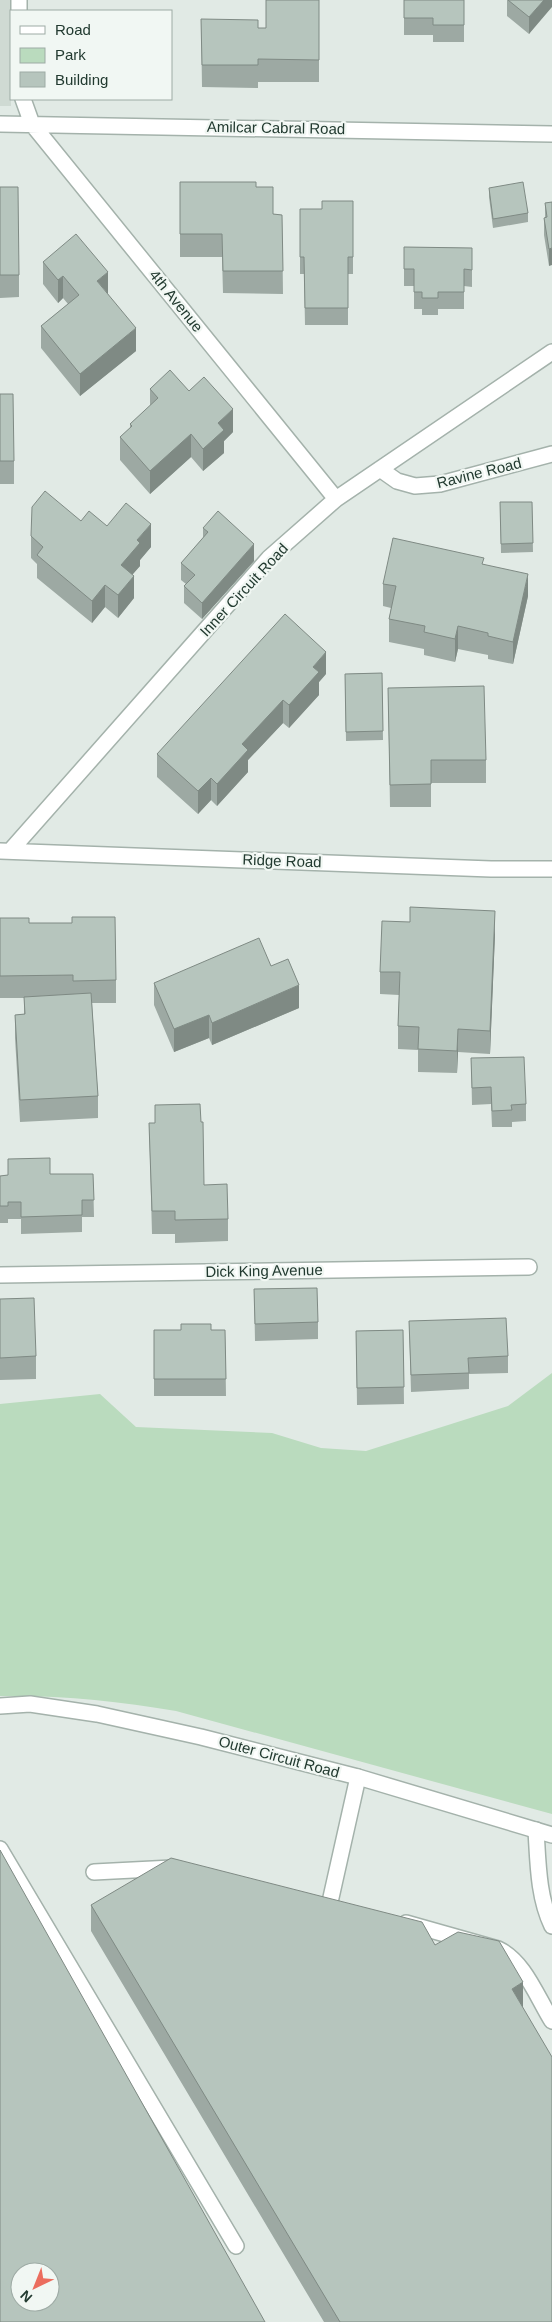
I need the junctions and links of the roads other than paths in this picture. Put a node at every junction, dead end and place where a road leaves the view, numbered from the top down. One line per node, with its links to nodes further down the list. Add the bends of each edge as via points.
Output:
1 (24, 100): 3 (street, 4th Avenue)
2 (0, 124): 3 (street, Amilcar Cabral Road)
3 (32, 124): 4 (street, Amilcar Cabral Road); 8 (street, 4th Avenue)
4 (552, 134)
5 (552, 352): 7 (street, Inner Circuit Road)
6 (552, 454): 7 (street, Ravine Road, via 440,484 415,486 397,481)
7 (380, 469): 8 (street, Inner Circuit Road)
8 (336, 498): 9 (street, Inner Circuit Road, via 269,558)
9 (6, 850): 10 (street, Ridge Road)
10 (552, 869)
11 (529, 1267): 12 (street, Dick King Avenue)
12 (0, 1275)
13 (0, 1706): 14 (street, Outer Circuit Road, via 30,1704 97,1714)
14 (358, 1778): 15 (street, Outer Circuit Road); 21 (street)
15 (536, 1830): 16 (street, Outer Circuit Road); 24 (street, via 539,1877)
16 (552, 1835)
17 (0, 1849): 26 (street)
18 (183, 1867): 19 (street)
19 (94, 1872)
20 (311, 1898): 21 (street)
21 (330, 1902): 22 (street)
22 (348, 1907)
23 (395, 1920): 25 (street, via 510,1954 520,1964)
24 (552, 1926)
25 (552, 2021)
26 (236, 2246)

